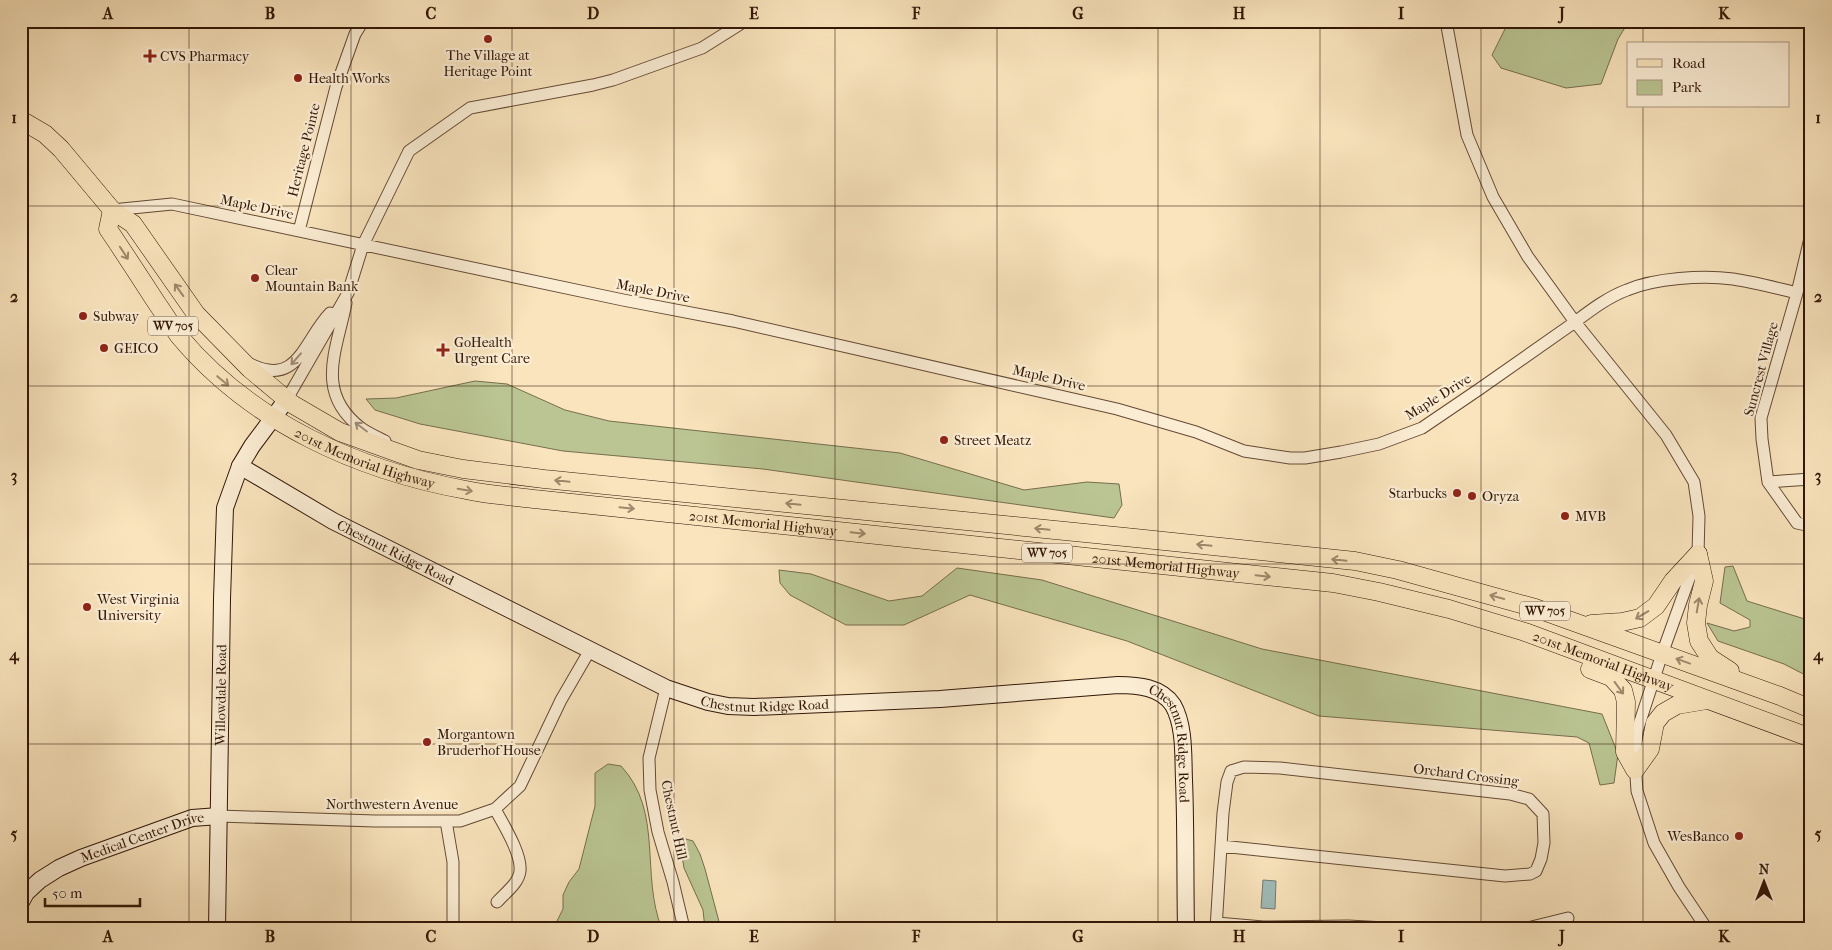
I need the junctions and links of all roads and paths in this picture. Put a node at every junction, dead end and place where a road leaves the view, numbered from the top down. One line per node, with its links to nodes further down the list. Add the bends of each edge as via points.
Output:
1 (362, 21): 6 (street, Heritage Pointe, via 336,87)
2 (745, 21): 8 (street, via 702,48 613,80 470,108 409,151)
3 (1446, 21): 11 (street, via 1467,135 1493,197 1528,257)
4 (21, 120): 5 (main road, WV 705, via 45,134 61,149)
5 (112, 210): 6 (street, Maple Drive, via 172,204); 12 (main road, WV 705, one-way to 5, via 196,314 133,224); 14 (main road, WV 705, one-way to 14, via 108,229 179,335 215,374)
6 (299, 231): 8 (street, Maple Drive)
7 (1811, 234): 9 (street, Suncrest Village)
8 (363, 245): 10 (street); 11 (street, Maple Drive, via 733,321 951,370 1117,409 1196,432 1244,451 1290,458 1379,444 1422,428)
9 (1797, 293): 11 (street, via 1732,279 1658,281 1628,289); 18 (street, Suncrest Village, via 1760,418)
10 (348, 294): 12 (street, one-way to 12, via 288,368 268,370); 13 (street); 15 (street, one-way to 10, via 361,428 336,400 331,375)
11 (1575, 322): 20 (street, via 1666,435 1694,482 1699,516)
12 (240, 360): 13 (main road, WV 705)
13 (287, 399): 14 (street); 15 (main road, 201st Memorial Highway / WV 705, via 340,432)
14 (273, 418): 16 (street); 21 (main road, 201st Memorial Highway / WV 705, one-way to 21, via 317,443 358,460 399,475 468,491 1333,583 1449,609)
15 (418, 460): 22 (main road, 201st Memorial Highway / WV 705, one-way to 15, via 1535,608 1355,561 544,479)
16 (240, 466): 23 (street, Chestnut Ridge Road, via 333,521); 33 (street, Willowdale Road, via 225,508)
17 (1811, 479): 18 (street)
18 (1768, 482): 19 (street, Suncrest Village, via 1797,523)
19 (1811, 526)
20 (1698, 554): 22 (main road, one-way to 22, via 1656,606 1640,618); 24 (street); 27 (main road, one-way to 20, via 1710,658 1699,641 1696,623 1704,581)
21 (1483, 620): 25 (main road, 201st Memorial Highway / WV 705, via 1525,632); 31 (main road, one-way to 31, via 1516,640 1610,677 1623,690 1626,702 1625,752)
22 (1582, 624): 24 (main road, 201st Memorial Highway / WV 705)
23 (590, 650): 26 (street, Chestnut Ridge Road); 32 (street, Northwestern Avenue, via 561,700 520,786)
24 (1662, 654): 25 (street); 27 (main road, 201st Memorial Highway / WV 705, one-way to 24)
25 (1653, 680): 28 (main road, 201st Memorial Highway / WV 705); 31 (street, via 1637,731)
26 (666, 688): 42 (street, Chestnut Hill, via 648,758 650,790 658,832); 43 (street, Chestnut Ridge Road, via 708,702 754,707 940,699 1118,685 1150,688 1163,694 1172,704 1181,734)
27 (1780, 696): 29 (main road, 201st Memorial Highway / WV 705)
28 (1707, 700): 30 (main road, 201st Memorial Highway / WV 705); 31 (main road, via 1677,706 1663,713 1656,723 1650,749)
29 (1811, 709)
30 (1811, 738)
31 (1636, 770): 46 (street, via 1637,791 1654,843)
32 (495, 809): 34 (street, Northwestern Avenue, via 460,821); 37 (street, via 518,854 520,871 515,883)
33 (219, 816): 34 (street, Northwestern Avenue); 36 (street, Medical Center Drive, via 185,820 81,858 40,880 26,892); 40 (street, Willowdale Road)
34 (446, 821): 41 (street, via 453,862 453,927)
35 (1221, 846): 35 (street, Orchard Crossing, via 1226,782 1231,771 1244,767 1280,768 1510,794 1529,799 1543,814 1541,859 1536,871 1530,874 1505,876); 39 (street, Orchard Crossing)
36 (21, 902)
37 (497, 902)
38 (1568, 918): 45 (street)
39 (1216, 926): 44 (street, Orchard Crossing)
40 (217, 929)
41 (449, 929)
42 (686, 929)
43 (1186, 929)
44 (1405, 929)
45 (1524, 929)
46 (1707, 929)

